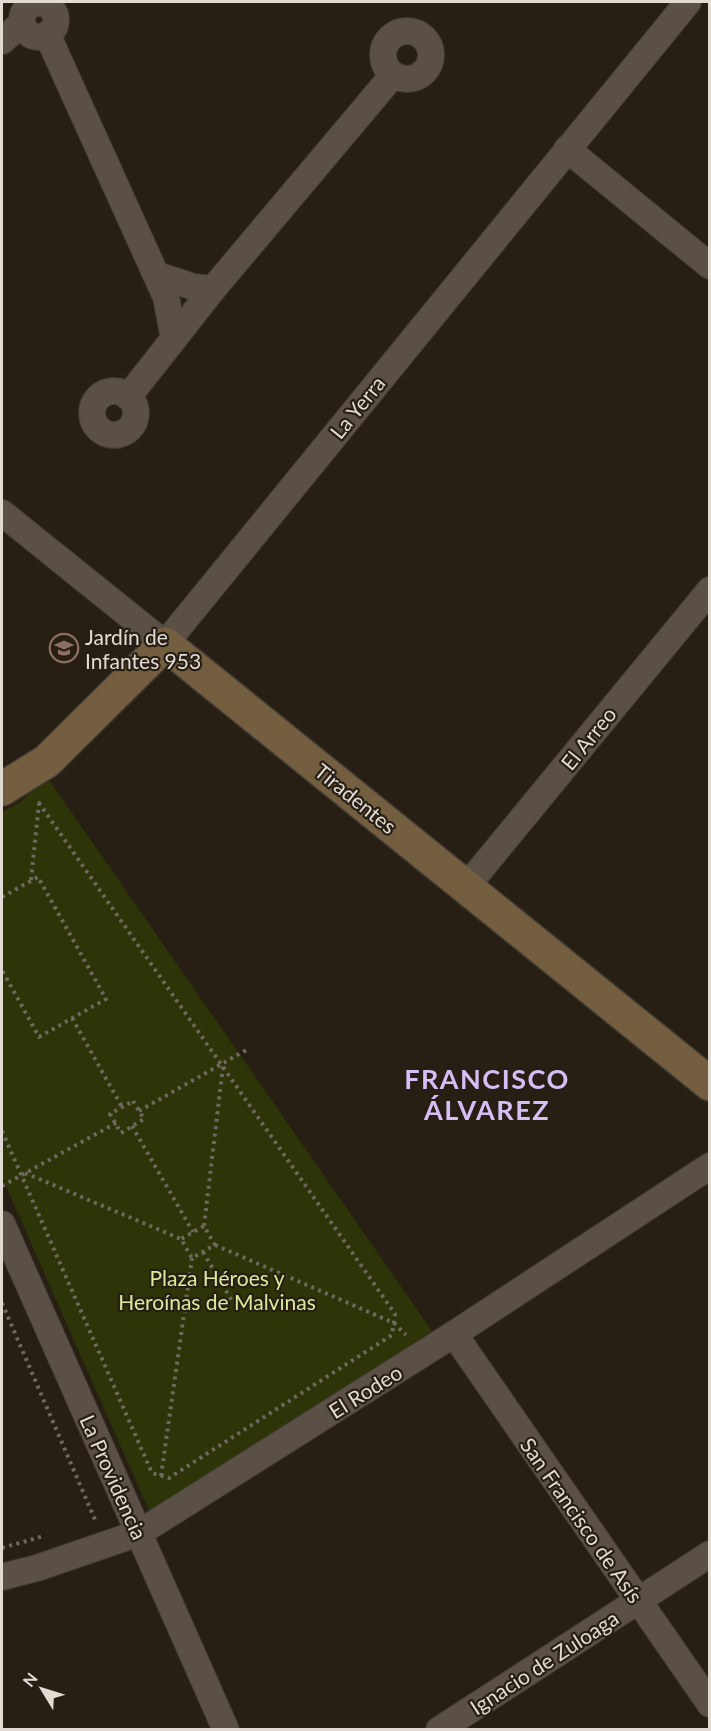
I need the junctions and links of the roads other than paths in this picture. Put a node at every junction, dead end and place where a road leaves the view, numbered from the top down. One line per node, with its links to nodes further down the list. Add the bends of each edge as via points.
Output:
1 (688, 2): 5 (street, La Yerra)
2 (50, 10): 3 (street, via 32,35 22,23); 7 (street)
3 (2, 40)
4 (393, 75): 8 (street)
5 (567, 149): 6 (street); 13 (street, La Yerra)
6 (710, 266)
7 (157, 275): 8 (street, via 175,283); 9 (street)
8 (213, 288): 9 (street)
9 (174, 338): 10 (street)
10 (128, 397)
11 (2, 513): 13 (street, Tiradentes)
12 (710, 590): 15 (street, El Arreo)
13 (165, 644): 14 (street, La Yerra, via 47,761); 15 (street, Tiradentes)
14 (2, 789)
15 (466, 887): 16 (street, Tiradentes)
16 (710, 1084)
17 (710, 1166): 19 (street, El Rodeo)
18 (2, 1224): 20 (street, La Providencia)
19 (454, 1334): 20 (street, El Rodeo); 23 (street, San Francisco de Asís)
20 (139, 1533): 22 (street, El Rodeo); 25 (street, La Providencia)
21 (710, 1554): 23 (street, Ignacio de Zuloaga)
22 (2, 1576)
23 (638, 1601): 24 (street, San Francisco de Asís); 26 (street, Ignacio de Zuloaga)
24 (710, 1704)
25 (226, 1730)
26 (439, 1730)

